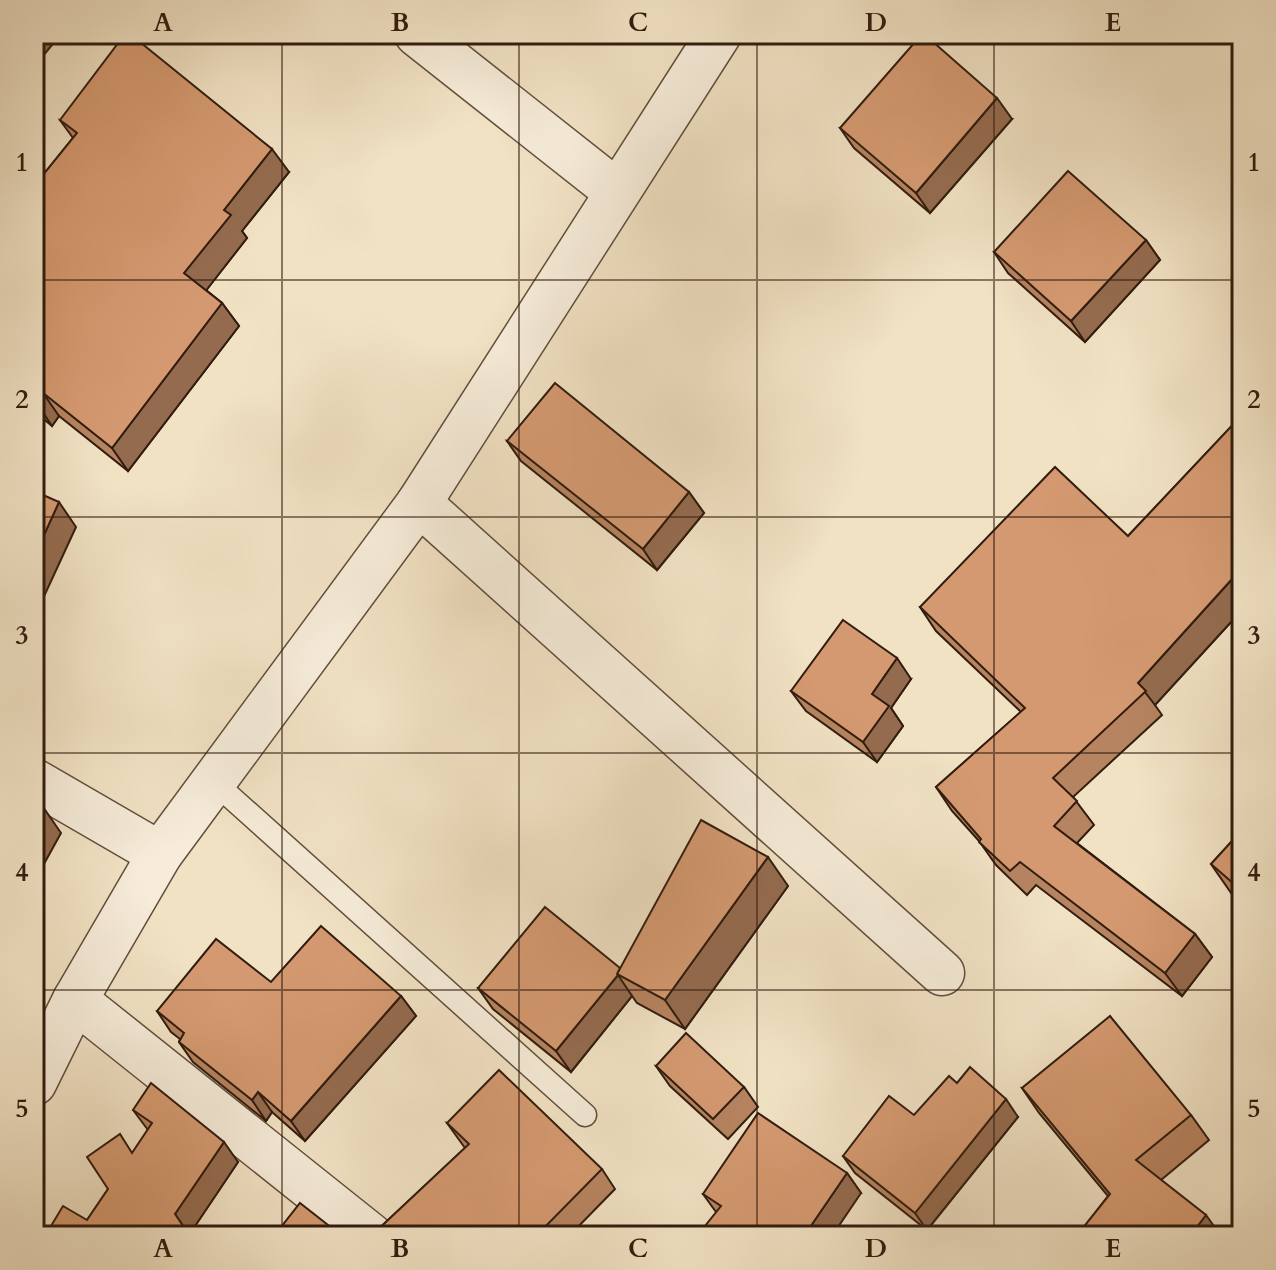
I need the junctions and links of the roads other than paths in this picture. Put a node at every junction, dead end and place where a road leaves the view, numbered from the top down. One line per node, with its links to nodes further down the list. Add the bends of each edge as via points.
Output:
1 (417, 34): 3 (street)
2 (719, 34): 3 (street)
3 (617, 192): 4 (street)
4 (419, 503): 6 (street); 8 (street)
5 (34, 781): 7 (street)
6 (214, 782): 7 (street); 11 (lane)
7 (160, 854): 9 (street)
8 (942, 973)
9 (75, 1000): 10 (street); 12 (street)
10 (36, 1063)
11 (585, 1115)
12 (371, 1236)

